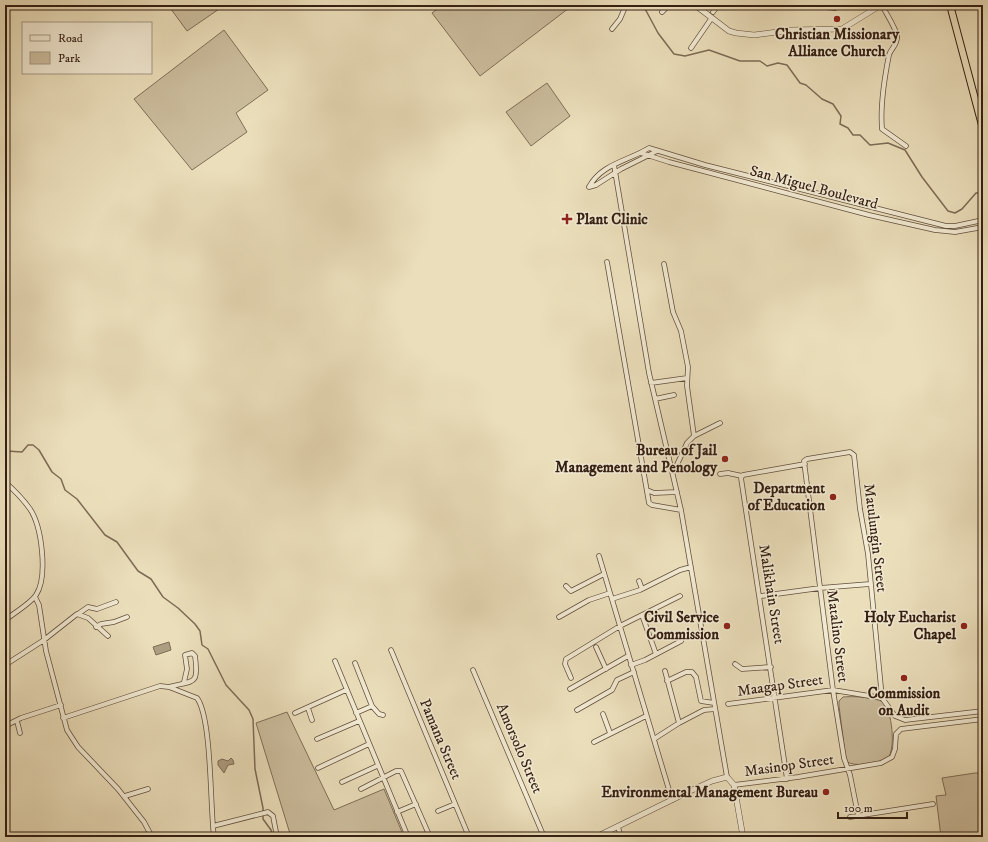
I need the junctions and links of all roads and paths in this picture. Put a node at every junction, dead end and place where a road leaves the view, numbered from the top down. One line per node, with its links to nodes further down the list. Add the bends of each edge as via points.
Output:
1 (626, 5): 13 (street)
2 (669, 5): 10 (street)
3 (695, 5): 12 (street)
4 (718, 5): 11 (street)
5 (802, 5): 9 (street)
6 (843, 5): 9 (street, via 835,8)
7 (882, 5): 12 (street, via 847,28 838,30 792,30 744,35 729,30); 16 (street, via 897,40 890,53 884,81 882,129)
8 (950, 5): 15 (highway)
9 (813, 6)
10 (662, 12)
11 (713, 12)
12 (711, 18): 14 (street)
13 (612, 29)
14 (691, 48)
15 (983, 129)
16 (906, 146)
17 (657, 151): 18 (street, San Miguel Boulevard, via 649,148); 19 (street); 22 (street, San Miguel Boulevard)
18 (641, 153): 19 (street, San Miguel Boulevard); 20 (street)
19 (650, 156): 21 (street); 23 (street, San Miguel Boulevard)
20 (614, 165): 21 (street); 21 (street, via 593,178 589,187)
21 (615, 173): 33 (street)
22 (747, 174): 23 (street); 24 (street, San Miguel Boulevard)
23 (745, 181): 26 (street, San Miguel Boulevard)
24 (870, 206): 25 (street, San Miguel Boulevard); 26 (street)
25 (900, 214): 27 (street, San Miguel Boulevard, via 946,226); 28 (street)
26 (869, 215): 28 (street, San Miguel Boulevard)
27 (983, 220)
28 (899, 221): 29 (street, San Miguel Boulevard, via 950,232)
29 (983, 227)
30 (607, 262): 44 (street)
31 (664, 264): 32 (street, via 673,312 681,331 688,367)
32 (687, 378): 33 (street); 37 (street)
33 (652, 383): 35 (street)
34 (674, 395): 35 (street)
35 (655, 399): 40 (street)
36 (720, 423): 37 (street)
37 (694, 436): 40 (street, via 687,443)
38 (807, 459): 39 (street, Matalino Street, via 804,461); 51 (street, Matulungin Street, via 853,453)
39 (805, 464): 42 (street); 53 (street, Matalino Street)
40 (674, 472): 45 (street)
41 (720, 474): 42 (street)
42 (742, 476): 57 (street, Malikhain Street)
43 (5, 482): 58 (street, via 18,493 31,510 36,523 43,577)
44 (646, 490): 45 (street, via 654,493); 46 (street, via 649,503 652,505)
45 (677, 492): 46 (street)
46 (681, 510): 48 (street)
47 (599, 556): 49 (street)
48 (691, 567): 54 (street); 94 (street)
49 (604, 574): 52 (street, via 571,590); 55 (street)
50 (639, 581): 54 (street)
51 (870, 584): 53 (street); 93 (street, Matulungin Street)
52 (566, 586)
53 (820, 588): 57 (street); 91 (street, Matalino Street)
54 (642, 589): 59 (street)
55 (610, 593): 59 (street); 64 (street, via 589,600)
56 (680, 596): 62 (street)
57 (761, 596): 80 (street, Malikhain Street)
58 (35, 597): 65 (street); 69 (street, via 39,605)
59 (612, 599): 66 (street)
60 (116, 602): 61 (street, via 97,609 88,607)
61 (78, 614): 67 (street, via 88,618); 69 (street)
62 (642, 615): 66 (street); 73 (street)
63 (127, 617): 67 (street)
64 (559, 617)
65 (5, 620)
66 (620, 626): 74 (street); 85 (street, via 566,659 565,664)
67 (96, 627): 68 (street)
68 (108, 636)
69 (44, 640): 78 (street); 96 (street)
70 (681, 641): 73 (street)
71 (596, 648): 81 (street)
72 (391, 650): 133 (street, Pamana Street)
73 (656, 654): 79 (street)
74 (628, 656): 79 (street); 81 (street)
75 (335, 661): 89 (street)
76 (355, 664): 97 (street)
77 (735, 664): 80 (street, via 742,669)
78 (5, 665)
79 (631, 665): 84 (street)
80 (771, 667): 92 (street, Malikhain Street)
81 (606, 669): 90 (street)
82 (472, 670): 147 (street, Amorsolo Street)
83 (665, 671): 86 (street)
84 (634, 672): 100 (street, via 617,680 612,690); 106 (street)
85 (571, 678)
86 (667, 681): 94 (street, via 686,672 692,672 696,677 701,701); 112 (street)
87 (184, 682): 87 (street, via 191,682 198,671 196,656 192,653 185,655 184,658 187,669); 88 (street)
88 (170, 686): 107 (street, via 153,688); 139 (street, via 197,698 200,702 209,755)
89 (346, 690): 98 (street); 103 (street)
90 (570, 690)
91 (833, 690): 92 (street, Maagap Street); 93 (street, Maagap Street); 122 (street, Matalino Street, via 844,758)
92 (775, 698): 95 (street, Maagap Street); 125 (street, Malikhain Street)
93 (882, 698): 101 (street, via 896,716 905,720)
94 (714, 704): 99 (street)
95 (728, 704)
96 (61, 705): 107 (street); 110 (street)
97 (372, 706): 103 (street); 105 (street, via 379,714)
98 (308, 708): 102 (street); 109 (street)
99 (715, 709): 112 (street, via 704,710); 123 (street)
100 (577, 710)
101 (983, 710)
102 (295, 713)
103 (356, 714): 111 (street)
104 (603, 714): 115 (street)
105 (384, 715)
106 (646, 716): 115 (street); 117 (street)
107 (63, 718): 130 (street, via 73,741)
108 (983, 719): 122 (street, Masinop Street, via 903,728 896,734 894,754 890,760)
109 (312, 720)
110 (16, 721): 113 (street); 114 (street)
111 (359, 721): 116 (street); 119 (street)
112 (679, 723): 117 (street)
113 (5, 726)
114 (20, 733)
115 (610, 733): 118 (street)
116 (317, 739)
117 (654, 739): 131 (street)
118 (594, 742)
119 (369, 744): 120 (street); 121 (street)
120 (377, 766): 124 (street); 126 (street)
121 (318, 768)
122 (848, 768): 125 (street, Masinop Street); 137 (street, Matalino Street)
123 (727, 777): 127 (street); 131 (street, via 712,780)
124 (382, 778): 129 (street); 132 (street, via 401,771); 136 (street)
125 (787, 779): 127 (street, Masinop Street)
126 (342, 782)
127 (734, 785): 150 (street)
128 (148, 789): 130 (street)
129 (361, 789)
130 (125, 796): 141 (street)
131 (672, 800): 140 (street)
132 (416, 804): 136 (street); 145 (street)
133 (455, 804): 135 (street); 146 (street, Pamana Street)
134 (933, 804): 137 (street)
135 (438, 811)
136 (397, 812): 144 (street)
137 (858, 815): 138 (street)
138 (850, 817)
139 (213, 826): 142 (street); 143 (street, via 268,812 273,816)
140 (618, 827): 148 (street); 149 (street)
141 (152, 837)
142 (214, 837)
143 (278, 837)
144 (408, 837)
145 (430, 837)
146 (469, 837)
147 (544, 837)
148 (596, 837)
149 (621, 837)
150 (743, 837)

